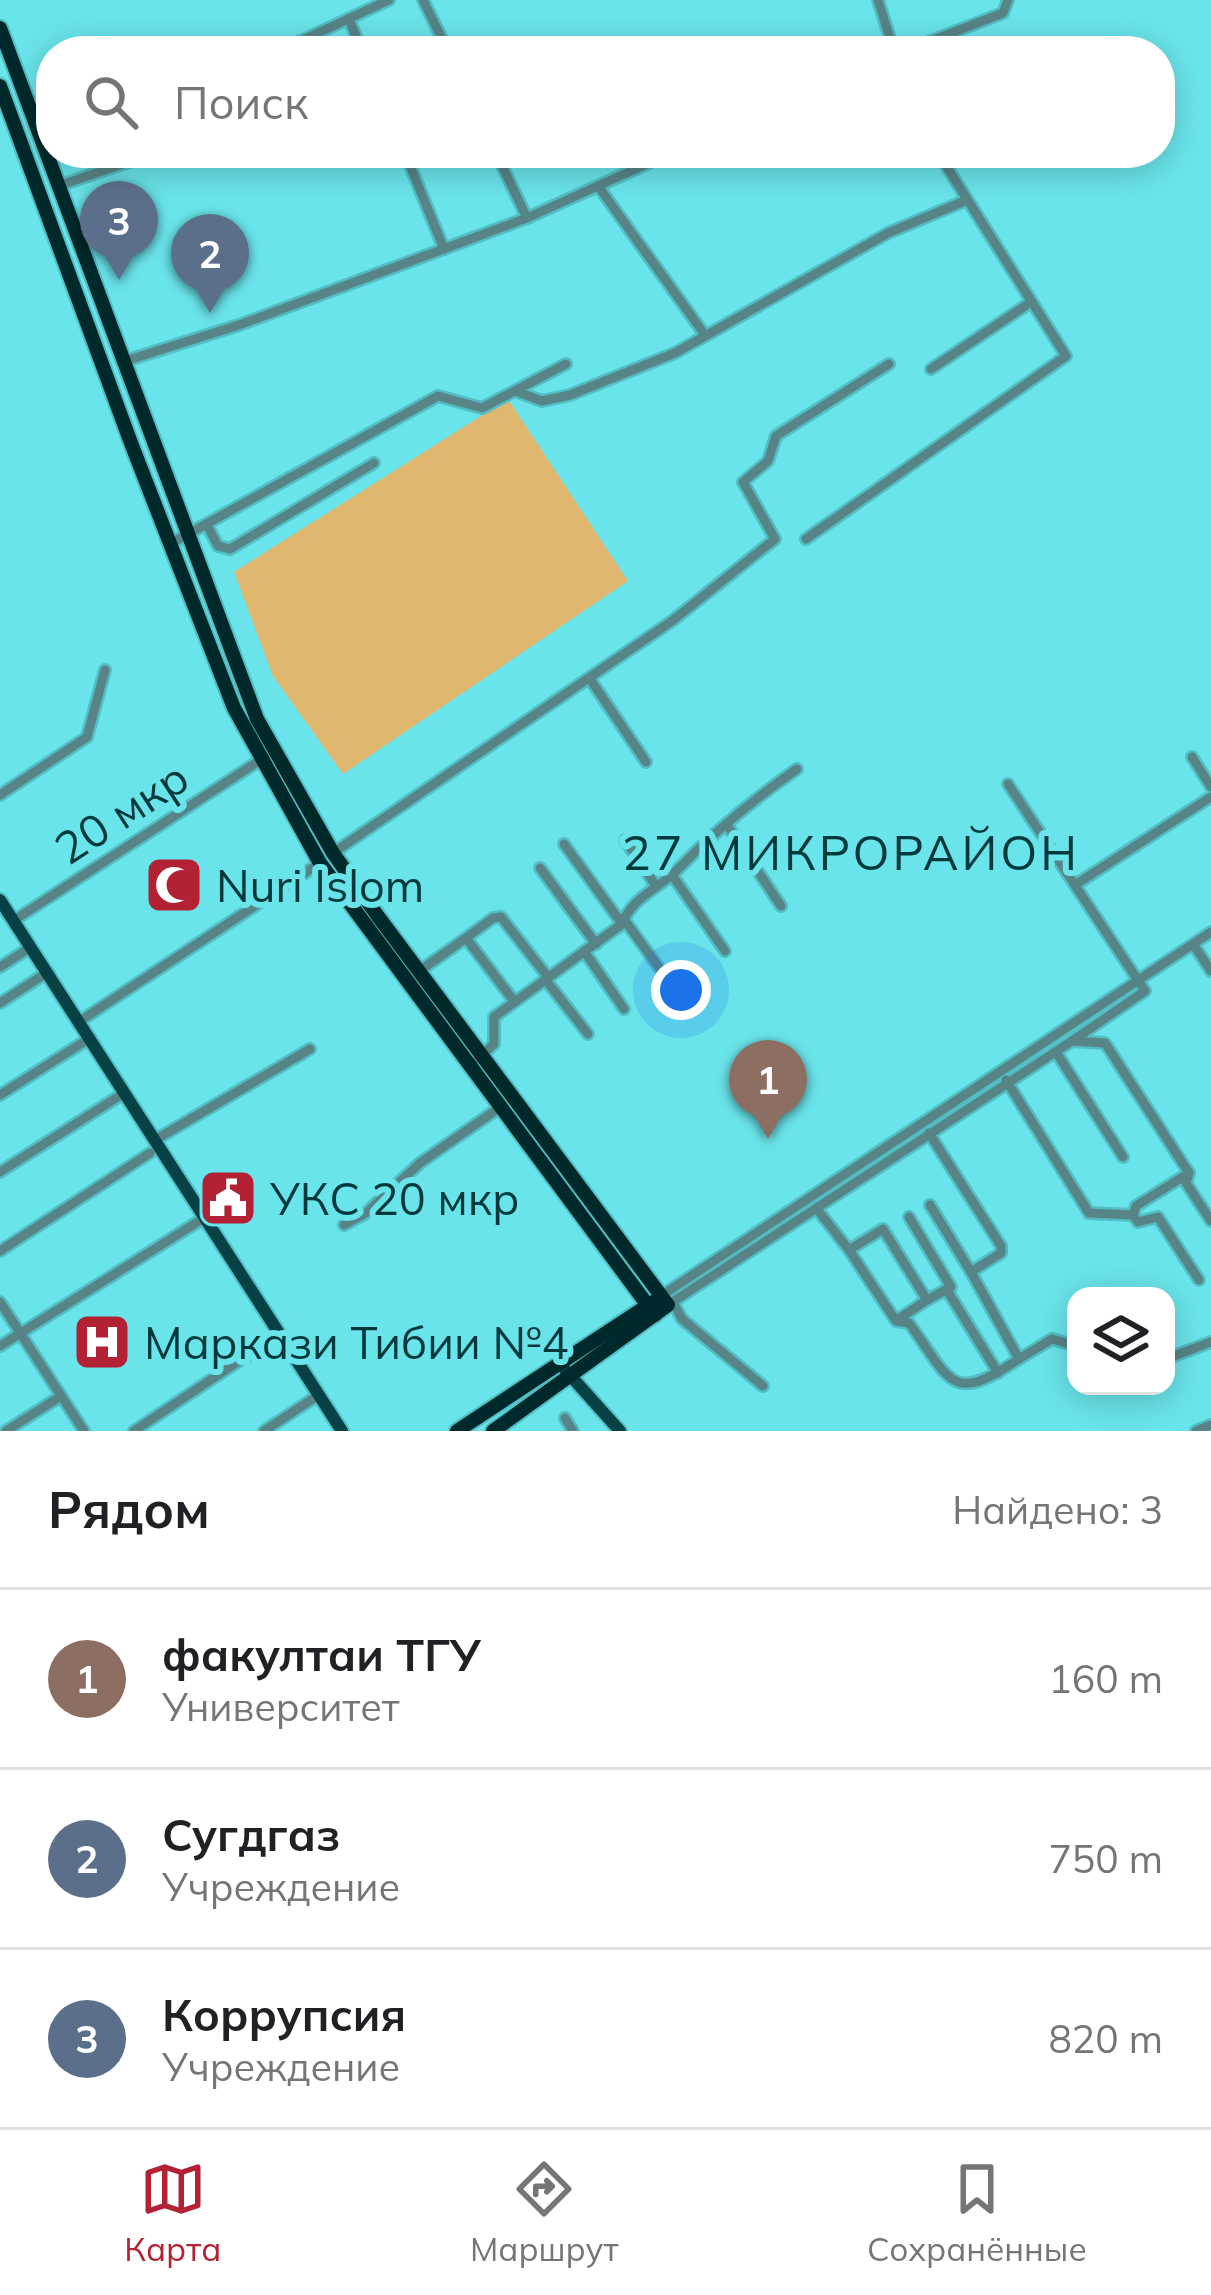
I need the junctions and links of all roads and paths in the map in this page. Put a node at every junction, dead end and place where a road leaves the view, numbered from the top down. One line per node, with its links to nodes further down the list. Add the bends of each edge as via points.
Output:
1 (389, 0): 5 (street)
2 (424, 0): 9 (street)
3 (878, 0): 10 (street)
4 (1008, 0): 11 (street, via 1003,13)
5 (349, 19): 7 (street); 8 (street)
6 (0, 28): 13 (highway)
7 (312, 36)
8 (356, 36)
9 (441, 36)
10 (889, 36)
11 (944, 36)
12 (0, 86): 14 (highway)
13 (35, 124): 14 (highway)
14 (17, 132): 31 (highway)
15 (51, 168): 21 (highway)
16 (111, 168): 21 (street)
17 (411, 168): 25 (street)
18 (503, 168): 24 (street)
19 (638, 168): 22 (street)
20 (947, 168): 23 (street)
21 (58, 186): 28 (highway)
22 (598, 186): 24 (street); 27 (street)
23 (967, 200): 26 (street); 27 (street, via 888,233)
24 (527, 218): 25 (street)
25 (444, 249): 28 (street)
26 (1031, 302): 32 (street); 39 (street, via 1066,356)
27 (705, 335): 35 (street, via 570,395 542,401)
28 (122, 362): 31 (highway); 33 (highway)
29 (566, 364): 35 (street)
30 (890, 364): 42 (street, via 776,436 768,461 742,482 775,539)
31 (103, 368): 34 (highway)
32 (931, 369)
33 (129, 377): 34 (highway, via 117,374); 38 (highway)
34 (110, 386): 40 (highway)
35 (515, 391): 37 (street, via 482,408 438,396)
36 (374, 463): 37 (street, via 230,549 218,546)
37 (207, 525): 38 (street)
38 (186, 536): 40 (street); 43 (highway)
39 (806, 539)
40 (170, 544): 45 (highway)
41 (105, 670): 50 (street, via 87,737)
42 (590, 679): 46 (street); 55 (street)
43 (276, 753): 45 (street, 20 мкр); 55 (highway)
44 (1192, 757): 49 (street)
45 (261, 759): 55 (highway); 62 (street, 20 мкр)
46 (646, 762)
47 (797, 769): 52 (street)
48 (1008, 784): 58 (street)
49 (1211, 787)
50 (0, 795)
51 (1211, 797): 58 (street)
52 (727, 825): 57 (street); 61 (street)
53 (625, 840): 59 (street)
54 (564, 844): 63 (street)
55 (327, 858): 74 (highway); 81 (street); 88 (highway)
56 (540, 868): 66 (street)
57 (672, 875): 59 (street); 70 (street)
58 (1076, 885): 77 (street)
59 (656, 886): 63 (street)
60 (0, 900): 62 (main road)
61 (781, 906)
62 (15, 920): 68 (main road)
63 (622, 921): 66 (street); 75 (street)
64 (1211, 932): 67 (street)
65 (466, 938): 74 (street); 76 (street, via 501,917); 78 (street)
66 (596, 944): 69 (street)
67 (1193, 944): 72 (street); 77 (street)
68 (32, 947): 71 (street); 73 (main road)
69 (584, 951): 76 (street); 80 (street)
70 (724, 951)
71 (0, 967)
72 (1211, 971)
73 (48, 972): 79 (street); 81 (main road)
74 (418, 972): 87 (highway)
75 (664, 976)
76 (546, 978): 78 (street); 82 (street)
77 (1139, 980): 84 (street, via 1145,991); 89 (street)
78 (514, 1000): 87 (street, via 494,1017 494,1044)
79 (0, 1003)
80 (624, 1009)
81 (80, 1022): 83 (main road)
82 (588, 1034)
83 (90, 1038): 91 (main road); 92 (street)
84 (1072, 1041): 86 (street); 98 (street, via 1105,1043)
85 (310, 1048): 95 (street)
86 (1057, 1052): 90 (street); 96 (street)
87 (482, 1055): 88 (street); 117 (highway)
88 (468, 1065): 93 (highway)
89 (999, 1071): 90 (street); 105 (street)
90 (1007, 1082): 94 (street); 101 (street, via 1089,1213)
91 (124, 1093): 95 (main road); 97 (street)
92 (0, 1095)
93 (500, 1108): 106 (street); 117 (highway)
94 (929, 1133): 100 (street); 112 (street, via 1001,1246)
95 (155, 1143): 103 (main road); 109 (street)
96 (1123, 1157)
97 (0, 1172)
98 (1189, 1173): 101 (street); 104 (street, via 1186,1183)
99 (930, 1204): 112 (street)
100 (817, 1209): 107 (street); 110 (street)
101 (1133, 1215): 113 (street, via 1138,1222 1158,1217)
102 (909, 1217): 114 (street)
103 (204, 1218): 119 (street); 120 (main road)
104 (1211, 1220)
105 (769, 1223): 107 (street); 108 (street)
106 (344, 1226)
107 (776, 1236): 111 (street)
108 (731, 1248): 111 (street); 117 (street)
109 (0, 1250)
110 (849, 1250): 115 (street, via 883,1228); 118 (street)
111 (739, 1260): 117 (street)
112 (971, 1272): 125 (street)
113 (1199, 1280)
114 (947, 1290): 115 (street); 127 (street)
115 (927, 1300): 118 (street)
116 (0, 1302): 119 (street)
117 (661, 1305): 126 (highway); 128 (highway); 129 (street)
118 (896, 1321): 127 (street, via 910,1323 953,1382 968,1387)
119 (20, 1333): 123 (street); 130 (street)
120 (278, 1335): 131 (main road); 136 (street)
121 (1211, 1342): 124 (street)
122 (1067, 1343): 125 (street, via 1052,1339)
123 (0, 1346)
124 (1175, 1356)
125 (1019, 1359): 127 (street)
126 (560, 1364): 128 (main road); 139 (highway)
127 (998, 1373)
128 (570, 1379): 140 (highway); 142 (main road)
129 (763, 1386)
130 (62, 1396): 134 (street); 135 (street)
131 (317, 1396): 137 (street); 138 (main road)
132 (565, 1418): 141 (street)
133 (1211, 1425): 143 (street)
134 (6, 1431)
135 (84, 1431)
136 (134, 1431)
137 (264, 1431)
138 (339, 1431)
139 (457, 1431)
140 (493, 1431)
141 (573, 1431)
142 (620, 1431)
143 (1196, 1431)

